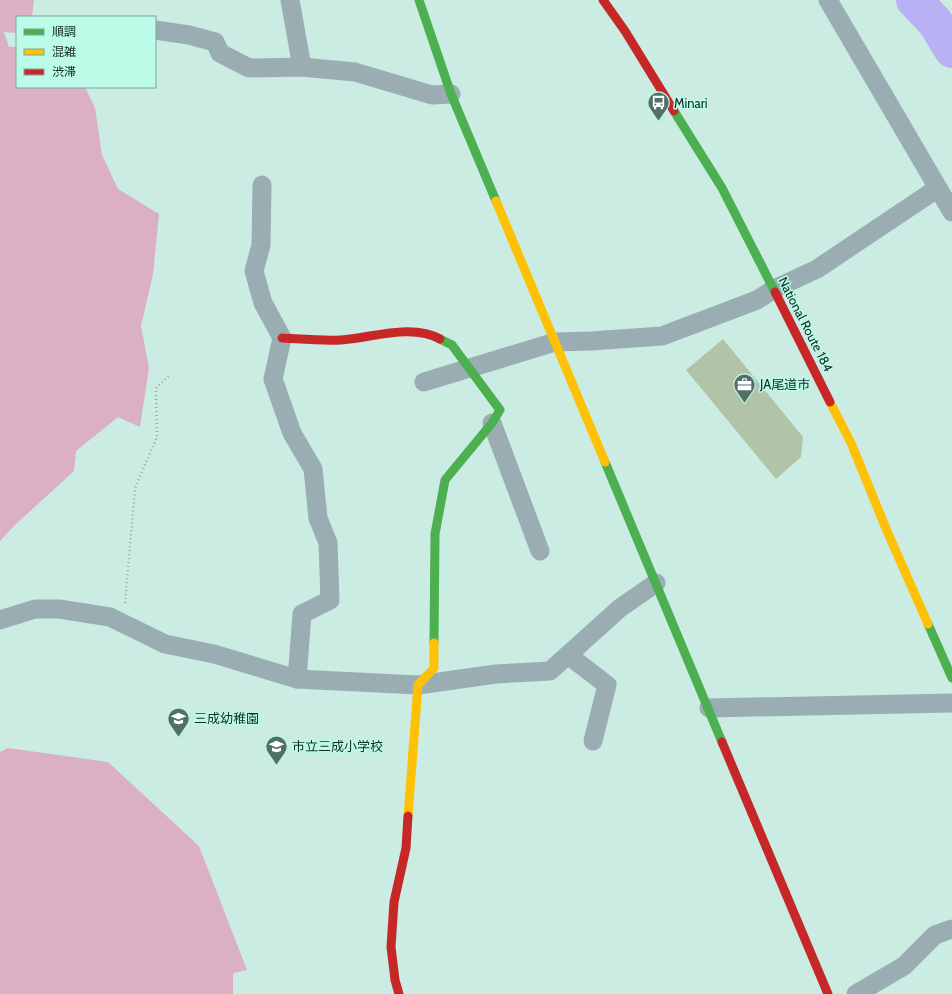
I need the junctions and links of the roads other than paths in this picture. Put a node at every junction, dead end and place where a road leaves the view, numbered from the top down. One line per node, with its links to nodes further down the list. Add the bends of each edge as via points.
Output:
1 (290, 0): 6 (street)
2 (419, 0): 7 (main road)
3 (603, 0): 11 (main road, National Route 184, via 722,188)
4 (828, 0): 9 (street)
5 (156, 30): 6 (street, via 215,42 220,53 249,68)
6 (302, 67): 7 (street, via 355,72 432,95)
7 (451, 94): 13 (main road)
8 (262, 185): 12 (street, via 261,245 254,270 263,303)
9 (938, 188): 10 (street); 11 (street, via 817,269)
10 (952, 212)
11 (774, 289): 13 (street, via 757,300 662,336); 21 (main road, National Route 184, via 851,443)
12 (282, 338): 14 (main road, via 340,340 414,331 434,335 452,345); 22 (street, via 273,379 292,433 313,468 318,518 328,543 330,600 302,614)
13 (555, 342): 14 (street); 18 (main road)
14 (469, 368): 15 (street); 16 (main road, via 500,410)
15 (424, 382)
16 (492, 423): 17 (street); 23 (main road, via 445,480 435,534 434,668)
17 (540, 551)
18 (656, 583): 20 (street, via 620,608); 25 (main road)
19 (0, 620): 22 (street, via 35,609 59,609 110,617 165,644 214,654)
20 (568, 655): 23 (street, via 550,672 496,674); 26 (street, via 607,685)
21 (952, 678)
22 (297, 679): 23 (street)
23 (418, 685): 28 (main road, via 406,848 394,902 391,947)
24 (952, 703): 25 (street)
25 (709, 708): 29 (main road)
26 (593, 741)
27 (952, 929): 30 (street, via 935,935 904,966)
28 (399, 994)
29 (828, 994)
30 (856, 994)

